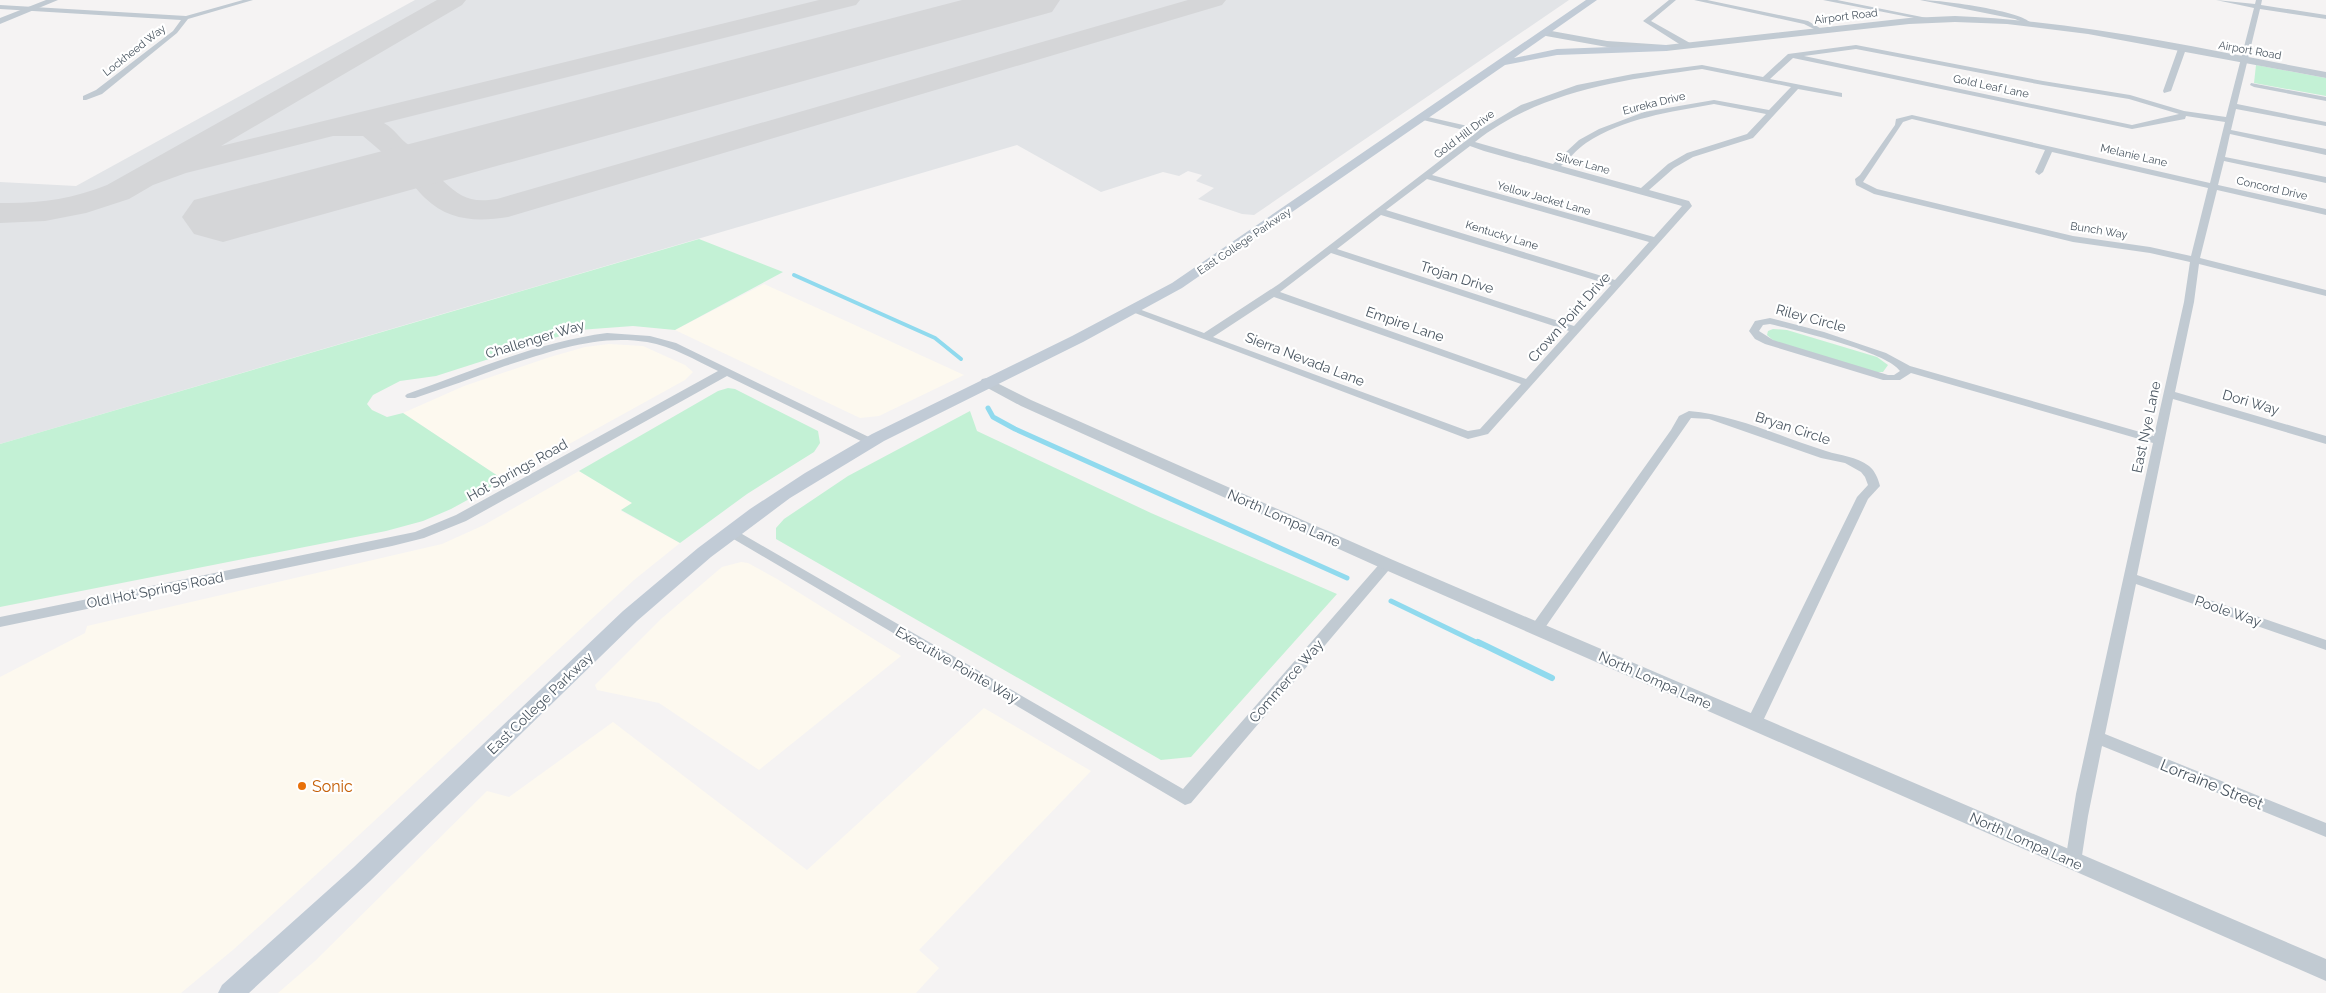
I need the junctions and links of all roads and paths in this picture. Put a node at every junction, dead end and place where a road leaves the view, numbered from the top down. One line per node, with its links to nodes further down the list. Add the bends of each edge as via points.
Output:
1 (54, 0): 11 (street)
2 (250, 0): 13 (street)
3 (1592, 0): 18 (main road, East College Parkway)
4 (1673, 0): 19 (street, via 1646,20)
5 (1697, 0): 17 (street, via 1806,22)
6 (1826, 0): 14 (street)
7 (1923, 0): 16 (street, via 2017,17)
8 (2219, 0): 9 (street)
9 (2258, 3): 12 (street); 23 (street, East Nye Lane)
10 (0, 7): 11 (street)
11 (31, 10): 13 (street); 15 (street)
12 (2326, 17)
13 (186, 18): 31 (street, Lockheed Way, via 175,32 100,92)
14 (1929, 19): 16 (street, Airport Road); 17 (street, Airport Road)
15 (0, 21)
16 (2026, 22): 21 (street, Airport Road)
17 (1822, 30): 19 (street, Airport Road)
18 (1546, 33): 20 (street, Airport Road, via 1606,44); 24 (main road, East College Parkway)
19 (1687, 46): 20 (street, Airport Road)
20 (1666, 48): 24 (main road, via 1557,52)
21 (2182, 49): 23 (street, Airport Road); 29 (street)
22 (1791, 56): 26 (street); 35 (street, Gold Leaf Lane, via 1851,47 1866,48 2043,84 2124,95); 35 (street, Gold Leaf Lane, via 2132,127 2182,118)
23 (2243, 60): 25 (street, Airport Road); 33 (street, East Nye Lane)
24 (1498, 66): 36 (main road, East College Parkway)
25 (2326, 75)
26 (1765, 79): 28 (street, Gold Hill Drive); 39 (street, Gold Hill Drive, via 1702,67 1633,76 1555,95 1524,107)
27 (2254, 85): 32 (street)
28 (1796, 86): 30 (street, Gold Hill Drive); 34 (street)
29 (2167, 91)
30 (1839, 95)
31 (86, 98)
32 (2326, 99)
33 (2234, 106): 37 (street); 38 (street, East Nye Lane)
34 (1772, 113): 44 (street, Eureka Drive, via 1714,102 1647,114 1582,142); 50 (street, via 1750,136 1690,155 1671,166)
35 (2183, 113): 38 (street, Gold Leaf Lane)
36 (1422, 116): 39 (street); 60 (main road, East College Parkway, via 1240,245)
37 (2326, 124)
38 (2227, 125): 42 (street, Gold Leaf Lane); 43 (street, East Nye Lane)
39 (1483, 132): 40 (street, Gold Hill Drive)
40 (1470, 143): 44 (street, Silver Lane); 46 (street, Gold Hill Drive)
41 (2050, 148): 45 (street); 48 (street, Melanie Lane); 49 (street, Melanie Lane, via 1922,119 1903,118 1859,179 1859,183)
42 (2326, 152)
43 (2219, 158): 47 (street); 48 (street, East Nye Lane)
44 (1555, 167): 50 (street, Silver Lane)
45 (2039, 172)
46 (1426, 176): 52 (street, Gold Hill Drive); 54 (street, Yellow Jacket Lane)
47 (2326, 180)
48 (2213, 186): 53 (street, Concord Drive); 56 (street, East Nye Lane)
49 (1869, 189): 56 (street, Bunch Way, via 2073,239)
50 (1643, 191): 51 (street, Silver Lane, via 1686,203)
51 (1686, 208): 54 (street, Crown Point Drive)
52 (1380, 211): 55 (street, Gold Hill Drive); 57 (street, Kentucky Lane)
53 (2326, 212)
54 (1656, 241): 57 (street, Crown Point Drive)
55 (1330, 250): 58 (street, Gold Hill Drive); 61 (street, Trojan Drive)
56 (2195, 260): 59 (street, Bunch Way); 67 (street, East Nye Lane)
57 (1618, 284): 61 (street, Crown Point Drive)
58 (1273, 293): 62 (street, Gold Hill Drive); 66 (street, Empire Lane)
59 (2326, 293)
60 (1132, 310): 62 (street, Sierra Nevada Lane); 65 (main road, East College Parkway)
61 (1576, 330): 66 (street, Crown Point Drive)
62 (1206, 338): 69 (street, Sierra Nevada Lane)
63 (1906, 368): 63 (street, Riley Circle, via 1906,372 1893,378 1869,374 1769,342 1754,331 1759,323 1784,324 1883,354 1901,362); 72 (street, Riley Circle)
64 (725, 372): 68 (street, Challenger Way, via 653,339 600,336 555,346); 71 (street); 74 (street, Hot Springs Road, via 461,518 392,542)
65 (987, 382): 71 (main road, East College Parkway); 75 (street, North Lompa Lane, via 1035,407)
66 (1528, 383): 69 (street, Crown Point Drive, via 1484,432)
67 (2168, 394): 70 (street, Dori Way); 72 (street, East Nye Lane)
68 (410, 396)
69 (1468, 435)
70 (2326, 440)
71 (871, 441): 73 (main road, East College Parkway, via 778,497)
72 (2159, 441): 76 (street, East Nye Lane)
73 (730, 531): 82 (street, Executive Pointe Way); 86 (main road, East College Parkway, via 630,616 362,874)
74 (310, 559): 77 (street, Old Hot Springs Road)
75 (1387, 564): 78 (street, North Lompa Lane); 82 (street, Commerce Way)
76 (2129, 577): 79 (street, Poole Way); 81 (street, East Nye Lane)
77 (0, 622)
78 (1537, 628): 80 (street, North Lompa Lane); 80 (street, Bryan Circle, via 1677,430 1682,418 1689,414 1711,416 1825,455 1849,460 1865,469 1874,486 1863,497)
79 (2326, 645)
80 (1754, 723): 84 (street, North Lompa Lane)
81 (2098, 738): 83 (street, Lorraine Street); 84 (street, East Nye Lane, via 2078,824)
82 (1185, 798)
83 (2326, 830)
84 (2073, 862): 85 (street, North Lompa Lane)
85 (2326, 970)
86 (231, 993)

